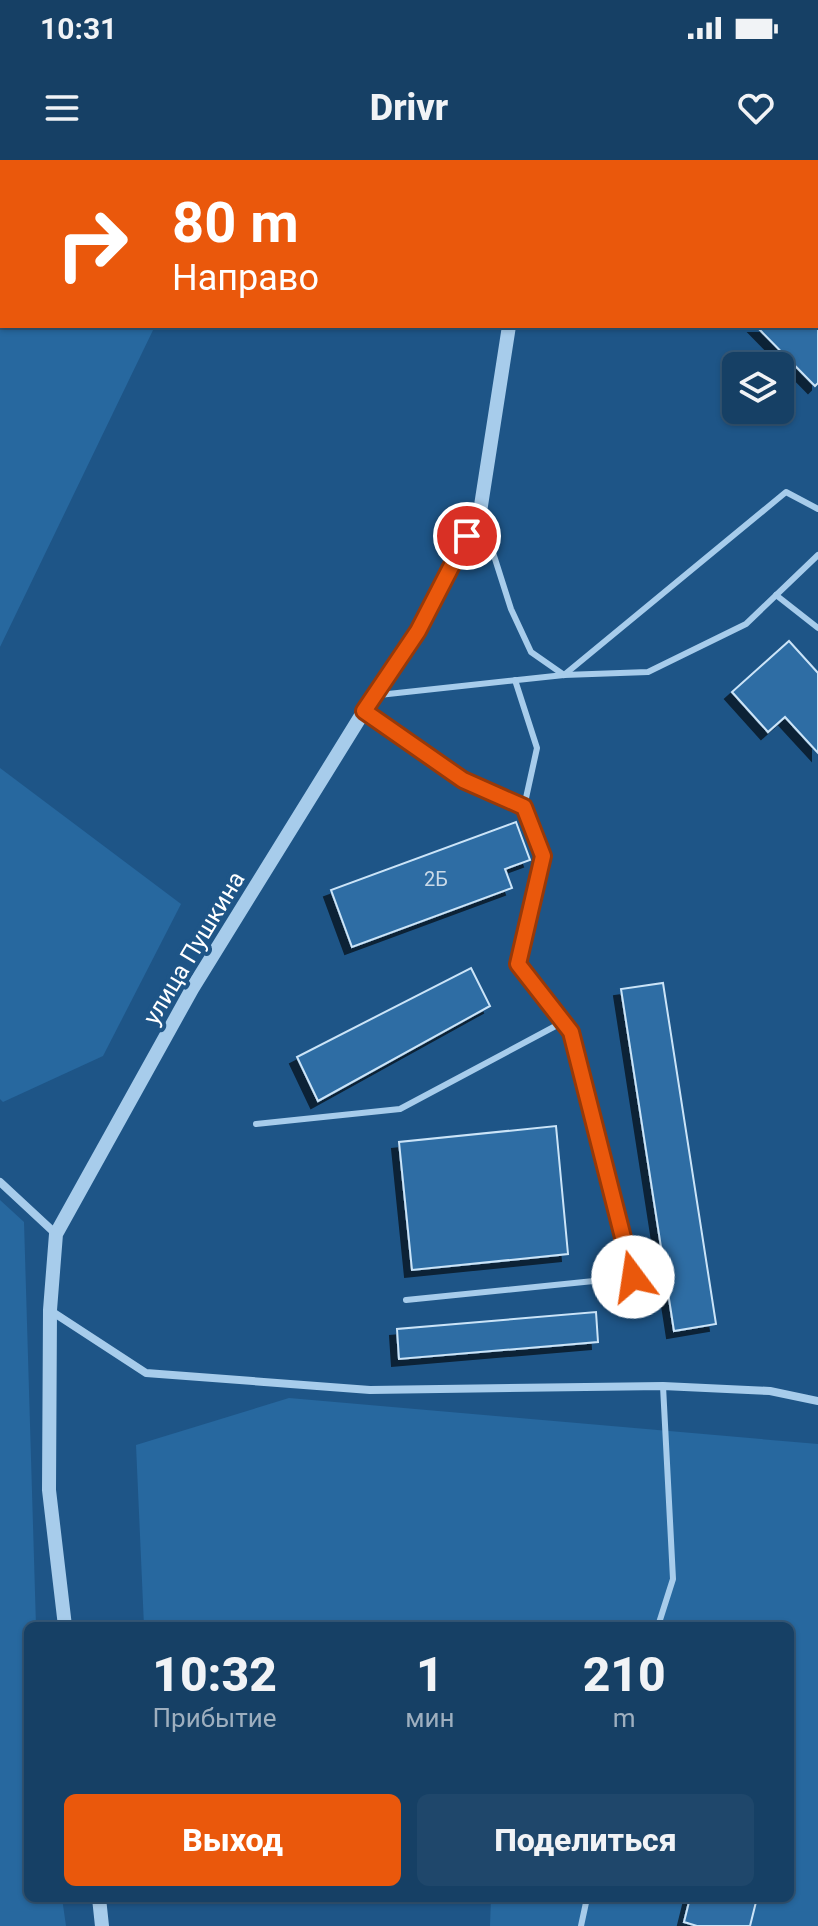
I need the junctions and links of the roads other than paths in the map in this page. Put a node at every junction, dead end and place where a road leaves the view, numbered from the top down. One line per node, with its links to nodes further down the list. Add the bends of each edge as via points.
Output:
1 (509, 328): 3 (street, улица Пушкина)
2 (818, 509): 7 (lane, via 786,492)
3 (480, 512): 7 (lane, via 511,609 531,652); 9 (street, улица Пушкина, via 418,631)
4 (818, 555): 5 (lane)
5 (776, 595): 6 (lane); 7 (lane, via 746,624 648,672)
6 (818, 628)
7 (564, 675): 8 (lane)
8 (515, 680): 9 (lane); 11 (lane, via 537,748)
9 (374, 696): 10 (street, улица Пушкина)
10 (364, 711): 11 (lane, via 463,780); 15 (street, улица Пушкина, via 192,989)
11 (524, 807): 12 (lane, via 543,856 518,964)
12 (563, 1022): 13 (lane, via 400,1109); 16 (lane, via 571,1032 633,1277)
13 (256, 1124)
14 (0, 1182): 15 (street)
15 (56, 1234): 17 (street, улица Пушкина)
16 (406, 1300)
17 (50, 1310): 18 (street, via 146,1373 370,1390); 20 (street, улица Пушкина, via 49,1490)
18 (663, 1386): 19 (street, via 770,1391); 21 (lane, via 673,1579)
19 (818, 1401)
20 (65, 1622)
21 (659, 1622)
22 (99, 1902): 24 (street)
23 (586, 1902): 25 (lane)
24 (102, 1926)
25 (581, 1926)

